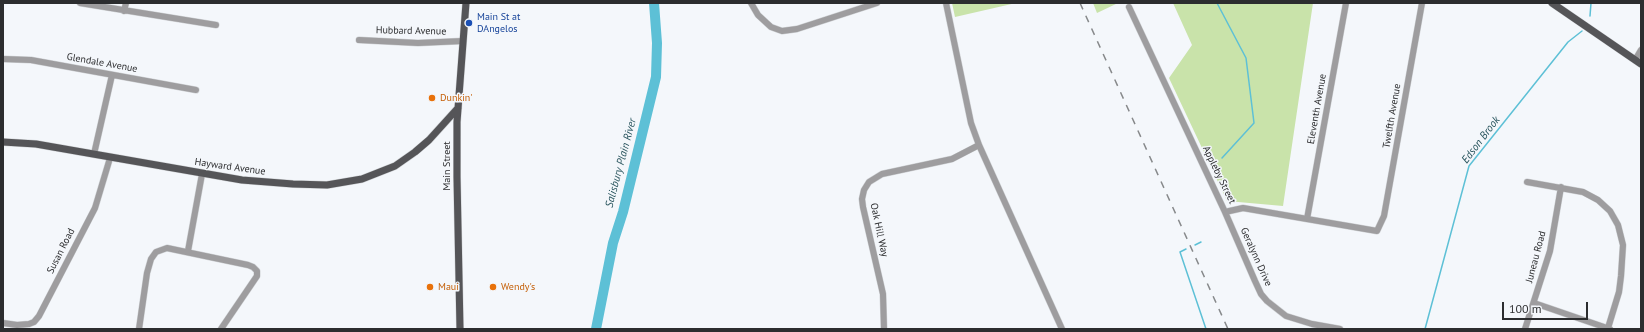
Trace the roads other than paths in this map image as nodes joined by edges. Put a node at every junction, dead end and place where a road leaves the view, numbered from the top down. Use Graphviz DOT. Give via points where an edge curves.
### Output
graph roads {
  1 [pos="80,3"];
  2 [pos="126,3"];
  3 [pos="466,3"];
  4 [pos="751,3"];
  5 [pos="877,3"];
  6 [pos="946,3"];
  7 [pos="1346,3"];
  8 [pos="1422,3"];
  9 [pos="1552,3"];
  10 [pos="1129,7"];
  11 [pos="124,11"];
  12 [pos="216,24"];
  13 [pos="359,40"];
  14 [pos="463,41"];
  15 [pos="1641,50"];
  16 [pos="3,59"];
  17 [pos="1635,60"];
  18 [pos="1641,64"];
  19 [pos="112,75"];
  20 [pos="196,90"];
  21 [pos="458,108"];
  22 [pos="458,125"];
  23 [pos="440,128"];
  24 [pos="3,142"];
  25 [pos="979,145"];
  26 [pos="94,154"];
  27 [pos="110,158"];
  28 [pos="202,174"];
  29 [pos="1527,182"];
  30 [pos="1561,188"];
  31 [pos="1225,212"];
  32 [pos="1307,219"];
  33 [pos="1377,231"];
  34 [pos="188,251"];
  35 [pos="1534,304"];
  36 [pos="3,323"];
  37 [pos="138,329"];
  38 [pos="221,329"];
  39 [pos="460,329"];
  40 [pos="884,329"];
  41 [pos="1062,329"];
  42 [pos="1340,329"];
  43 [pos="1525,329"];
  44 [pos="1609,329"];
  1 -- 11 [label="street"];
  2 -- 11 [label="street"];
  3 -- 14 [label="main road, Main Street"];
  4 -- 5 [label="street" via="758,15 771,27 782,31 797,29"];
  6 -- 25 [label="street" via="971,123"];
  7 -- 32 [label="street, Eleventh Avenue"];
  8 -- 33 [label="street, Twelfth Avenue" via="1384,216"];
  9 -- 17 [label="main road"];
  10 -- 31 [label="street, Appleby Street"];
  11 -- 12 [label="street"];
  13 -- 14 [label="street, Hubbard Avenue" via="418,43"];
  14 -- 21 [label="main road, Main Street"];
  15 -- 17 [label="street"];
  16 -- 19 [label="street, Glendale Avenue" via="31,60"];
  17 -- 18 [label="main road"];
  19 -- 20 [label="street, Glendale Avenue"];
  19 -- 26 [label="street"];
  21 -- 22 [label="main road, Main Street"];
  21 -- 23 [label="main road, Hayward Avenue"];
  22 -- 23 [label="main road" via="447,124"];
  22 -- 39 [label="main road, Main Street"];
  23 -- 28 [label="main road, Hayward Avenue" via="415,152 395,166 373,176 344,183 285,184"];
  24 -- 26 [label="main road, Hayward Avenue" via="36,144"];
  25 -- 40 [label="street, Oak Hill Way" via="952,159 882,174 869,182 864,190 863,207 883,294"];
  25 -- 41 [label="street"];
  26 -- 27 [label="main road, Hayward Avenue"];
  27 -- 28 [label="main road, Hayward Avenue"];
  27 -- 36 [label="street, Susan Road" via="95,208 39,316 29,324"];
  28 -- 34 [label="street"];
  29 -- 30 [label="street"];
  30 -- 35 [label="street, Juneau Road" via="1550,251"];
  30 -- 44 [label="street" via="1583,192 1598,200 1610,211 1618,224 1622,262 1619,292"];
  31 -- 32 [label="street, Appleby Street" via="1243,208"];
  31 -- 42 [label="street, Geralynn Drive" via="1261,294 1267,301 1286,316"];
  32 -- 33 [label="street, Appleby Street"];
  34 -- 37 [label="street" via="161,248 153,255 147,273"];
  34 -- 38 [label="street" via="248,265 257,271 257,276"];
  35 -- 43 [label="street, Juneau Road"];
  35 -- 44 [label="street"];
}
